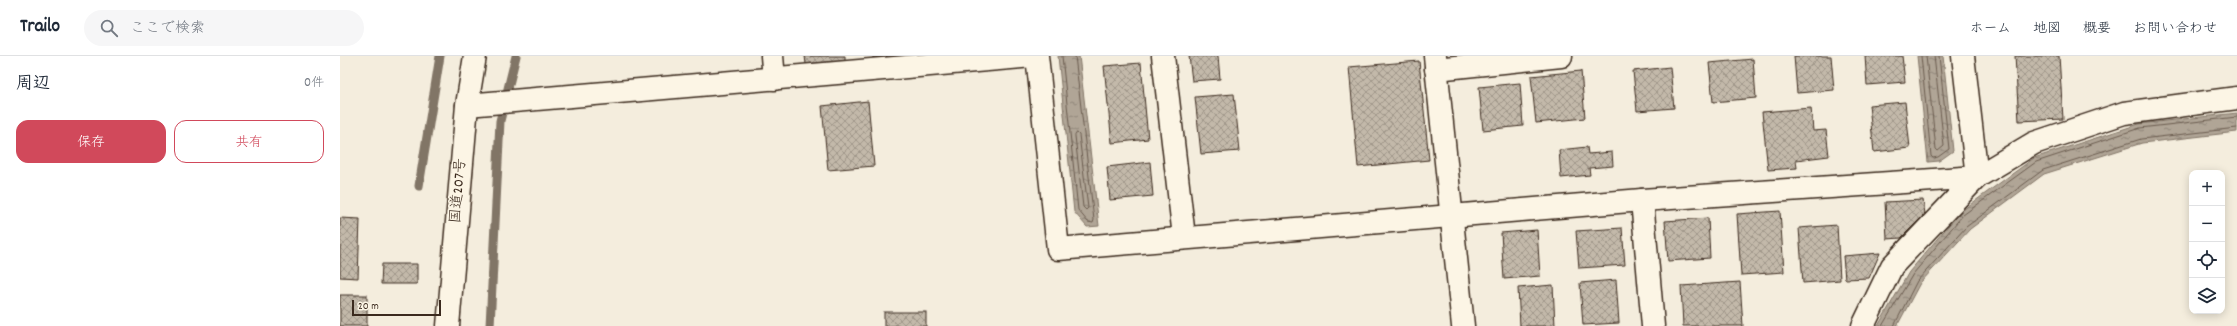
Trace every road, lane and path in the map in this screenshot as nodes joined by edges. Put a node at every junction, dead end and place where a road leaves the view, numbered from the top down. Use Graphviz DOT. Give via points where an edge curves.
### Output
graph roads {
  1 [pos="475,56"];
  2 [pos="772,56"];
  3 [pos="1033,56"];
  4 [pos="1037,56"];
  5 [pos="1163,56"];
  6 [pos="1561,56"];
  7 [pos="1963,56"];
  8 [pos="926,60"];
  9 [pos="1435,62"];
  10 [pos="774,79"];
  11 [pos="2237,98"];
  12 [pos="467,105"];
  13 [pos="1977,177"];
  14 [pos="1642,200"];
  15 [pos="1452,217"];
  16 [pos="1184,237"];
  17 [pos="448,326"];
  18 [pos="1463,326"];
  19 [pos="1653,326"];
  20 [pos="1863,326"];
  1 -- 12 [label="main road, 国道207号"];
  2 -- 10 [label="main road"];
  3 -- 8 [label="main road"];
  4 -- 16 [label="main road" via="1058,249"];
  5 -- 16 [label="main road"];
  6 -- 9 [label="main road"];
  7 -- 13 [label="main road"];
  8 -- 10 [label="main road"];
  9 -- 15 [label="main road"];
  10 -- 12 [label="main road"];
  11 -- 13 [label="main road" via="2124,114 2034,142"];
  12 -- 17 [label="main road, 国道207号"];
  13 -- 14 [label="main road"];
  13 -- 20 [label="main road" via="1892,266"];
  14 -- 15 [label="main road"];
  14 -- 19 [label="main road"];
  15 -- 16 [label="main road"];
  15 -- 18 [label="main road"];
}
